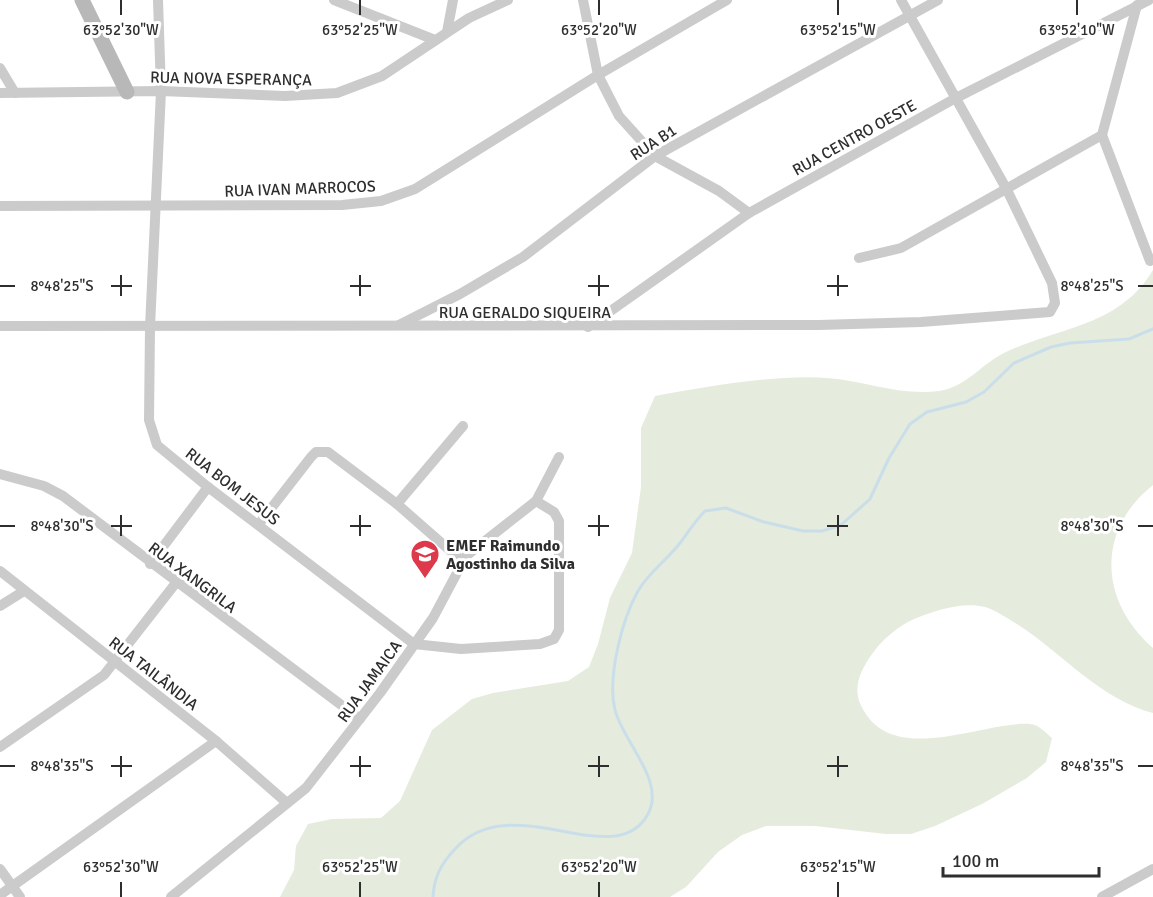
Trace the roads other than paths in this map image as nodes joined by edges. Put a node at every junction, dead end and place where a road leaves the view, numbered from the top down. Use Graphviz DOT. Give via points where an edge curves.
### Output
graph roads {
  1 [pos="82,0"];
  2 [pos="158,0"];
  3 [pos="334,0"];
  4 [pos="453,0"];
  5 [pos="508,0"];
  6 [pos="583,0"];
  7 [pos="727,0"];
  8 [pos="902,0"];
  9 [pos="938,0"];
  10 [pos="1149,0"];
  11 [pos="347,2"];
  12 [pos="1137,4"];
  13 [pos="910,15"];
  14 [pos="447,32"];
  15 [pos="435,40"];
  16 [pos="0,68"];
  17 [pos="598,75"];
  18 [pos="160,91"];
  19 [pos="127,92"];
  20 [pos="0,93"];
  21 [pos="15,93"];
  22 [pos="954,99"];
  23 [pos="1102,135"];
  24 [pos="655,156"];
  25 [pos="1006,190"];
  26 [pos="0,206"];
  27 [pos="157,206"];
  28 [pos="748,213"];
  29 [pos="859,258"];
  30 [pos="1150,261"];
  31 [pos="0,326"];
  32 [pos="150,327"];
  33 [pos="397,327"];
  34 [pos="588,327"];
  35 [pos="463,426"];
  36 [pos="560,457"];
  37 [pos="0,474"];
  38 [pos="208,487"];
  39 [pos="536,501"];
  40 [pos="397,504"];
  41 [pos="259,524"];
  42 [pos="462,561"];
  43 [pos="150,564"];
  44 [pos="0,571"];
  45 [pos="176,584"];
  46 [pos="24,591"];
  47 [pos="0,606"];
  48 [pos="414,644"];
  49 [pos="116,661"];
  50 [pos="360,720"];
  51 [pos="216,741"];
  52 [pos="0,747"];
  53 [pos="287,803"];
  54 [pos="0,869"];
  55 [pos="1153,869"];
  56 [pos="13,886"];
  57 [pos="0,895"];
  58 [pos="20,897"];
  59 [pos="171,897"];
  60 [pos="1102,897"];
  1 -- 19 [label="street"];
  2 -- 18 [label="street, RUA BOM JESUS"];
  3 -- 11 [label="street"];
  4 -- 14 [label="street"];
  5 -- 14 [label="street, RUA NOVA ESPERANÇA"];
  6 -- 17 [label="street"];
  7 -- 17 [label="street, RUA IVAN MARROCOS"];
  8 -- 13 [label="street"];
  9 -- 13 [label="street, RUA B1"];
  10 -- 12 [label="street, RUA CENTRO OESTE"];
  11 -- 15 [label="street"];
  12 -- 22 [label="street, RUA CENTRO OESTE"];
  12 -- 23 [label="street"];
  13 -- 22 [label="street"];
  13 -- 24 [label="street, RUA B1"];
  14 -- 15 [label="street, RUA NOVA ESPERANÇA"];
  15 -- 18 [label="street, RUA NOVA ESPERANÇA" via="382,76 337,93 285,96"];
  16 -- 21 [label="street"];
  17 -- 24 [label="street" via="619,116"];
  17 -- 27 [label="street, RUA IVAN MARROCOS" via="396,198 360,204"];
  18 -- 19 [label="street, RUA NOVA ESPERANÇA"];
  18 -- 27 [label="street, RUA BOM JESUS"];
  19 -- 21 [label="street, RUA NOVA ESPERANÇA"];
  20 -- 21 [label="street, RUA NOVA ESPERANÇA"];
  22 -- 25 [label="street"];
  22 -- 28 [label="street, RUA CENTRO OESTE"];
  23 -- 25 [label="street"];
  23 -- 30 [label="street"];
  24 -- 28 [label="street"];
  24 -- 33 [label="street, RUA B1" via="523,257"];
  25 -- 29 [label="street" via="901,248"];
  25 -- 34 [label="street, RUA GERALDO SIQUEIRA" via="1053,286 1050,312 898,323"];
  26 -- 27 [label="street, RUA IVAN MARROCOS"];
  27 -- 32 [label="street, RUA BOM JESUS"];
  28 -- 34 [label="street, RUA CENTRO OESTE"];
  31 -- 32 [label="street, RUA GERALDO SIQUEIRA"];
  32 -- 33 [label="street, RUA GERALDO SIQUEIRA"];
  32 -- 38 [label="street, RUA BOM JESUS" via="151,431 158,445"];
  33 -- 34 [label="street, RUA GERALDO SIQUEIRA"];
  35 -- 40 [label="street"];
  36 -- 39 [label="street, RUA JAMAICA"];
  37 -- 43 [label="street, RUA XANGRILA" via="54,491"];
  38 -- 41 [label="street, RUA BOM JESUS"];
  38 -- 43 [label="street"];
  39 -- 42 [label="street, RUA JAMAICA"];
  39 -- 48 [label="street" via="554,512 559,521 560,619 554,639 484,649"];
  40 -- 41 [label="street" via="332,453 321,451 311,457"];
  40 -- 42 [label="street"];
  41 -- 48 [label="street, RUA BOM JESUS"];
  42 -- 48 [label="street, RUA JAMAICA" via="445,599"];
  43 -- 45 [label="street, RUA XANGRILA"];
  44 -- 46 [label="street, RUA TAILÂNDIA"];
  45 -- 49 [label="street"];
  45 -- 50 [label="street, RUA XANGRILA"];
  46 -- 47 [label="street"];
  46 -- 49 [label="street, RUA TAILÂNDIA"];
  48 -- 50 [label="street, RUA JAMAICA"];
  49 -- 51 [label="street, RUA TAILÂNDIA"];
  49 -- 52 [label="street" via="96,681"];
  50 -- 53 [label="street, RUA JAMAICA" via="306,788"];
  51 -- 53 [label="street, RUA TAILÂNDIA"];
  51 -- 56 [label="street"];
  53 -- 59 [label="street, RUA JAMAICA"];
  54 -- 56 [label="street"];
  55 -- 60 [label="street"];
  56 -- 57 [label="street"];
  56 -- 58 [label="street"];
}
